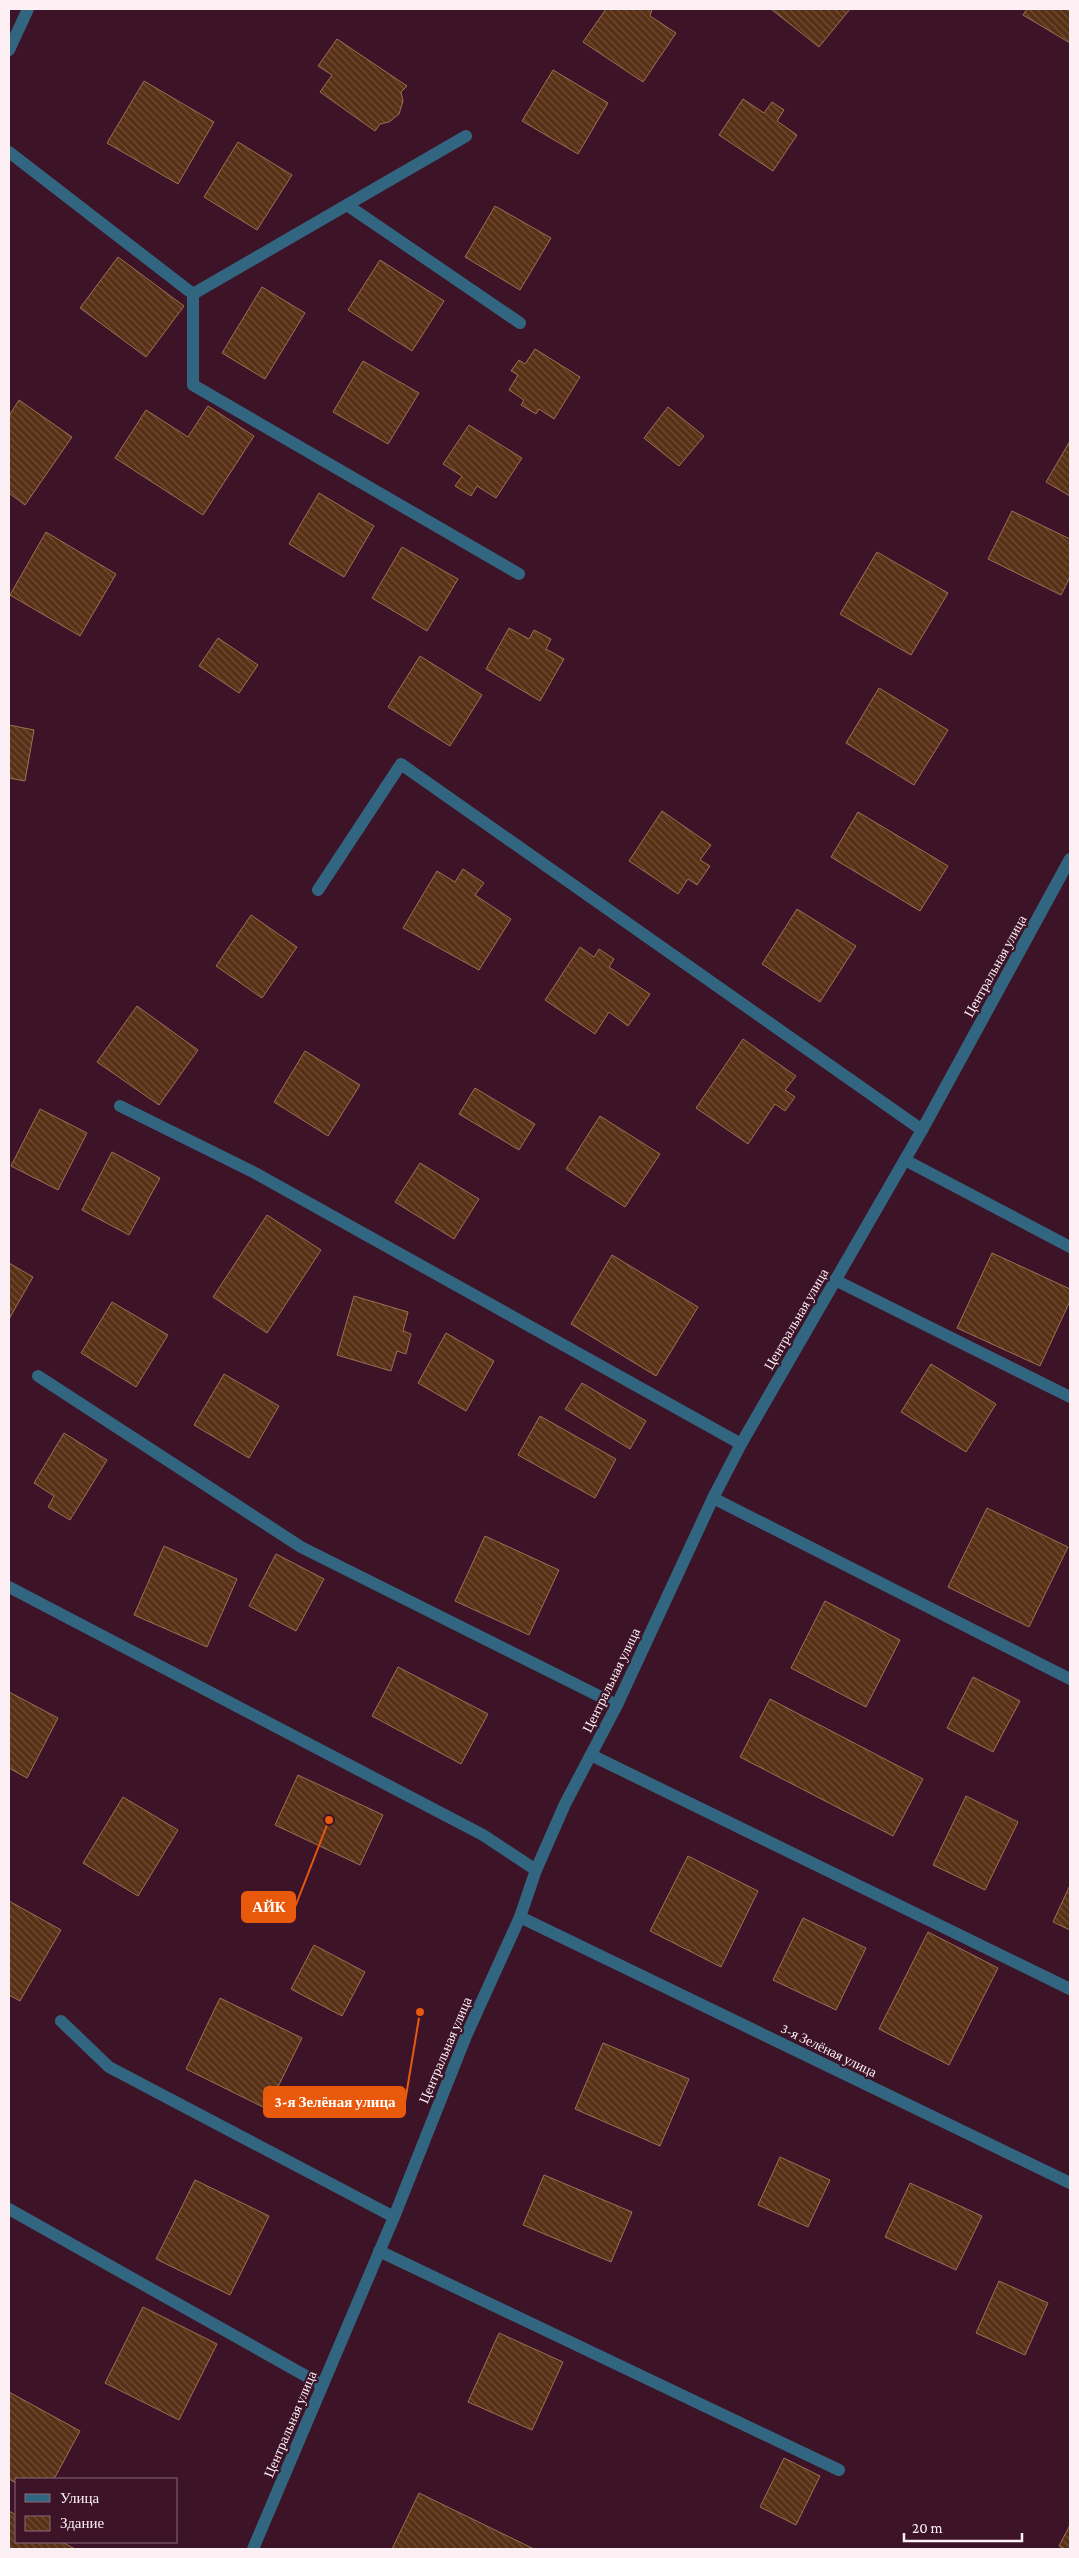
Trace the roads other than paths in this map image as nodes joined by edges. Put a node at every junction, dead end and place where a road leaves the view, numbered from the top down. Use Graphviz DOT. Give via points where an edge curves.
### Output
graph roads {
  1 [pos="28,9"];
  2 [pos="9,50"];
  3 [pos="466,136"];
  4 [pos="9,152"];
  5 [pos="347,205"];
  6 [pos="193,294"];
  7 [pos="520,323"];
  8 [pos="519,574"];
  9 [pos="1070,859"];
  10 [pos="318,890"];
  11 [pos="120,1106"];
  12 [pos="922,1130"];
  13 [pos="905,1160"];
  14 [pos="1070,1247"];
  15 [pos="835,1280"];
  16 [pos="38,1376"];
  17 [pos="1070,1397"];
  18 [pos="741,1444"];
  19 [pos="713,1498"];
  20 [pos="9,1587"];
  21 [pos="1070,1679"];
  22 [pos="617,1705"];
  23 [pos="591,1755"];
  24 [pos="536,1870"];
  25 [pos="520,1917"];
  26 [pos="1070,1989"];
  27 [pos="60,2021"];
  28 [pos="1070,2183"];
  29 [pos="9,2210"];
  30 [pos="394,2217"];
  31 [pos="379,2251"];
  32 [pos="322,2385"];
  33 [pos="839,2470"];
  34 [pos="253,2549"];
  1 -- 2 [label="street"];
  3 -- 5 [label="street"];
  4 -- 6 [label="street"];
  5 -- 6 [label="street"];
  5 -- 7 [label="street"];
  6 -- 8 [label="street" via="193,385"];
  9 -- 12 [label="street, Центральная улица"];
  10 -- 12 [label="street" via="402,764"];
  11 -- 18 [label="street" via="255,1173"];
  12 -- 13 [label="street, Центральная улица"];
  13 -- 14 [label="street"];
  13 -- 15 [label="street, Центральная улица"];
  15 -- 17 [label="street"];
  15 -- 18 [label="street, Центральная улица"];
  16 -- 22 [label="street" via="301,1547"];
  18 -- 19 [label="street, Центральная улица"];
  19 -- 21 [label="street"];
  19 -- 22 [label="street, Центральная улица"];
  20 -- 24 [label="street" via="483,1835"];
  22 -- 23 [label="street, Центральная улица"];
  23 -- 24 [label="street, Центральная улица"];
  23 -- 26 [label="street"];
  24 -- 25 [label="street, Центральная улица"];
  25 -- 28 [label="street, 3-я Зелёная улица"];
  25 -- 30 [label="street, Центральная улица" via="466,2036"];
  27 -- 30 [label="street" via="109,2067"];
  29 -- 32 [label="street"];
  30 -- 31 [label="street, Центральная улица"];
  31 -- 32 [label="street, Центральная улица"];
  31 -- 33 [label="street"];
  32 -- 34 [label="street, Центральная улица"];
}
